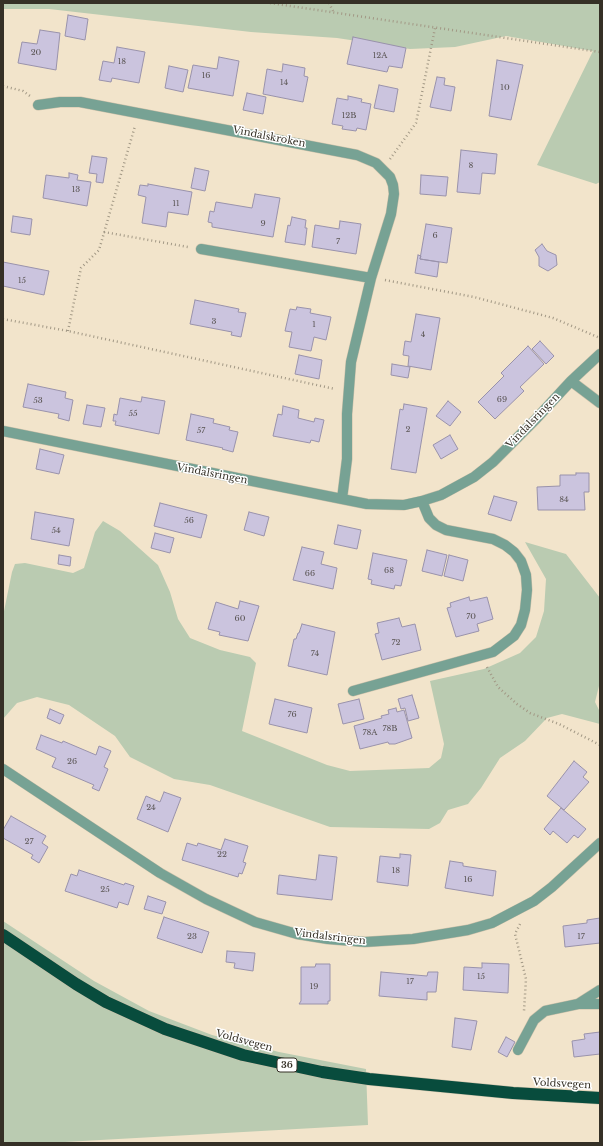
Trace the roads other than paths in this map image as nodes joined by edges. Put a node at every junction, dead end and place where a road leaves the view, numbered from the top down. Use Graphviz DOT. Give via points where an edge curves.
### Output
graph roads {
  1 [pos="38,105"];
  2 [pos="201,249"];
  3 [pos="371,278"];
  4 [pos="600,354"];
  5 [pos="571,381"];
  6 [pos="600,403"];
  7 [pos="3,432"];
  8 [pos="342,499"];
  9 [pos="422,501"];
  10 [pos="353,691"];
  11 [pos="3,769"];
  12 [pos="600,843"];
  13 [pos="3,935"];
  14 [pos="600,990"];
  15 [pos="578,1004"];
  16 [pos="600,1004"];
  17 [pos="518,1050"];
  18 [pos="600,1098"];
  1 -- 3 [label="street, Vindalskroken" via="80,102 368,158 383,169 393,185 393,203 387,230"];
  2 -- 3 [label="street"];
  3 -- 8 [label="street, Vindalskroken" via="351,362 347,459"];
  4 -- 5 [label="street, Vindalsringen"];
  5 -- 6 [label="street"];
  5 -- 9 [label="street, Vindalsringen" via="493,462 457,487"];
  7 -- 8 [label="street, Vindalsringen"];
  8 -- 9 [label="street, Vindalsringen" via="386,505"];
  9 -- 10 [label="street" via="429,518 436,525 446,530 493,539 505,544 514,552 521,561 526,575 527,590 521,625 506,644 493,652"];
  11 -- 12 [label="street, Vindalsringen" via="178,883 240,917 276,928 334,939 388,942 468,930 492,923 552,887"];
  13 -- 18 [label="highway, Voldsvegen / 36" via="106,1002 165,1029 243,1054 322,1072 369,1079 513,1093"];
  14 -- 15 [label="street"];
  15 -- 16 [label="street"];
  15 -- 17 [label="street" via="545,1010 534,1020"];
}
